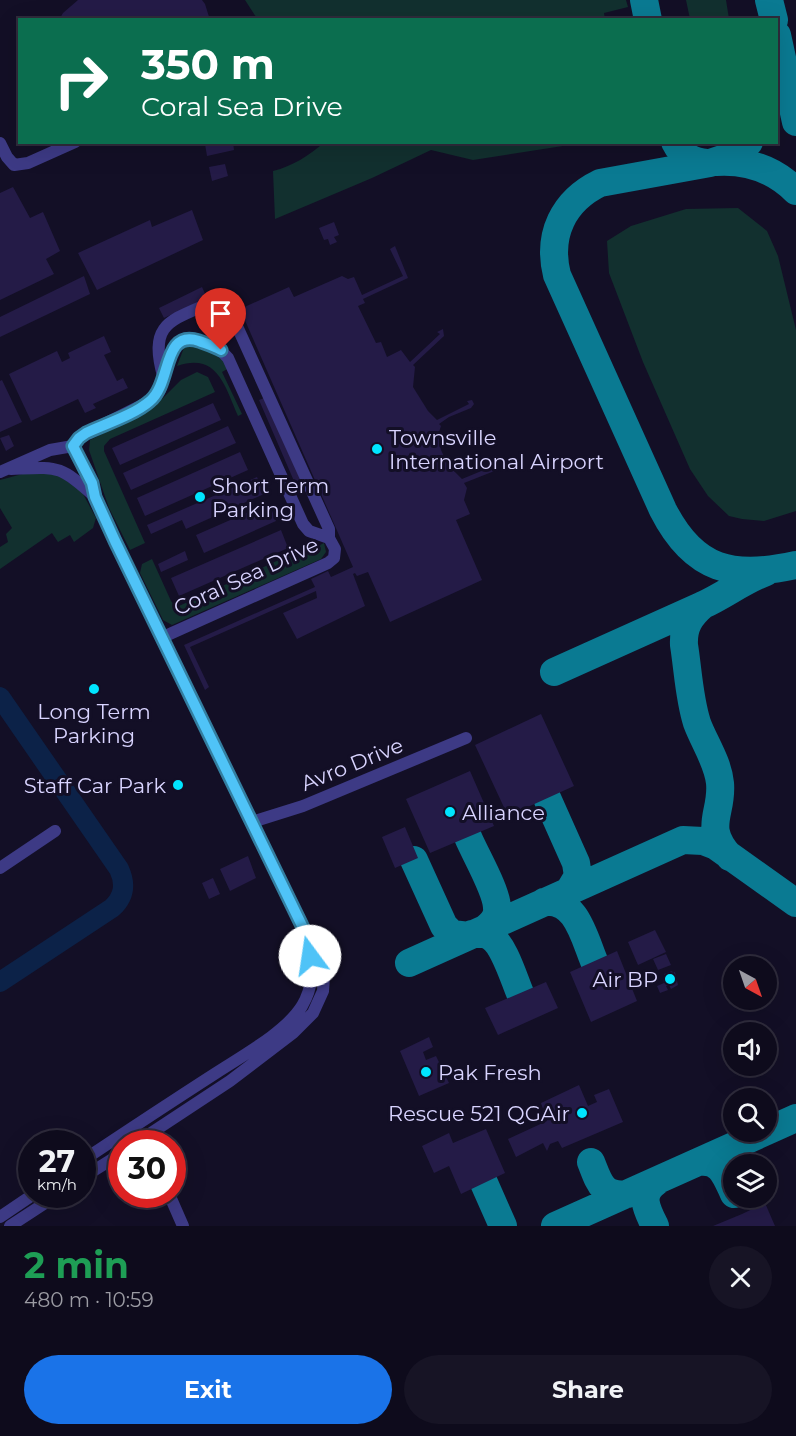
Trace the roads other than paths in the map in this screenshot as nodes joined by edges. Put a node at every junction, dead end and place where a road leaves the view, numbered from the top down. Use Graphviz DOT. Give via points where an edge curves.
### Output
graph roads {
  1 [pos="0,142"];
  2 [pos="70,144"];
  3 [pos="163,377"];
  4 [pos="73,446"];
  5 [pos="5,471"];
  6 [pos="95,497"];
  7 [pos="329,538"];
  8 [pos="163,637"];
  9 [pos="466,738"];
  10 [pos="252,822"];
  11 [pos="55,831"];
  12 [pos="0,867"];
  13 [pos="307,936"];
  14 [pos="136,1125"];
  15 [pos="138,1130"];
  16 [pos="158,1130"];
  17 [pos="96,1152"];
  18 [pos="18,1205"];
  19 [pos="38,1208"];
  20 [pos="175,1208"];
  21 [pos="0,1217"];
  22 [pos="10,1226"];
  23 [pos="183,1226"];
  1 -- 2 [label="street" via="14,165"];
  3 -- 4 [label="street, Coral Sea Drive" via="160,390 150,401 86,433"];
  3 -- 7 [label="street, Coral Sea Drive" via="173,348 183,339 216,347 225,354 303,524 309,531"];
  3 -- 7 [label="street" via="158,342 164,328 172,320 210,303 226,309 256,365 329,529"];
  4 -- 5 [label="street" via="51,450"];
  4 -- 6 [label="street"];
  5 -- 6 [label="street" via="51,467 68,474"];
  6 -- 8 [label="street"];
  7 -- 8 [label="street, Coral Sea Drive" via="335,554 328,563"];
  8 -- 10 [label="street"];
  9 -- 10 [label="street, Avro Drive" via="303,806"];
  10 -- 13 [label="street"];
  11 -- 12 [label="street"];
  13 -- 14 [label="street" via="312,983 301,1008 235,1060"];
  13 -- 16 [label="street" via="319,954 324,977 323,991 313,1013 230,1081"];
  14 -- 15 [label="street"];
  14 -- 17 [label="street"];
  18 -- 21 [label="street"];
  19 -- 22 [label="street"];
  20 -- 23 [label="street"];
}
